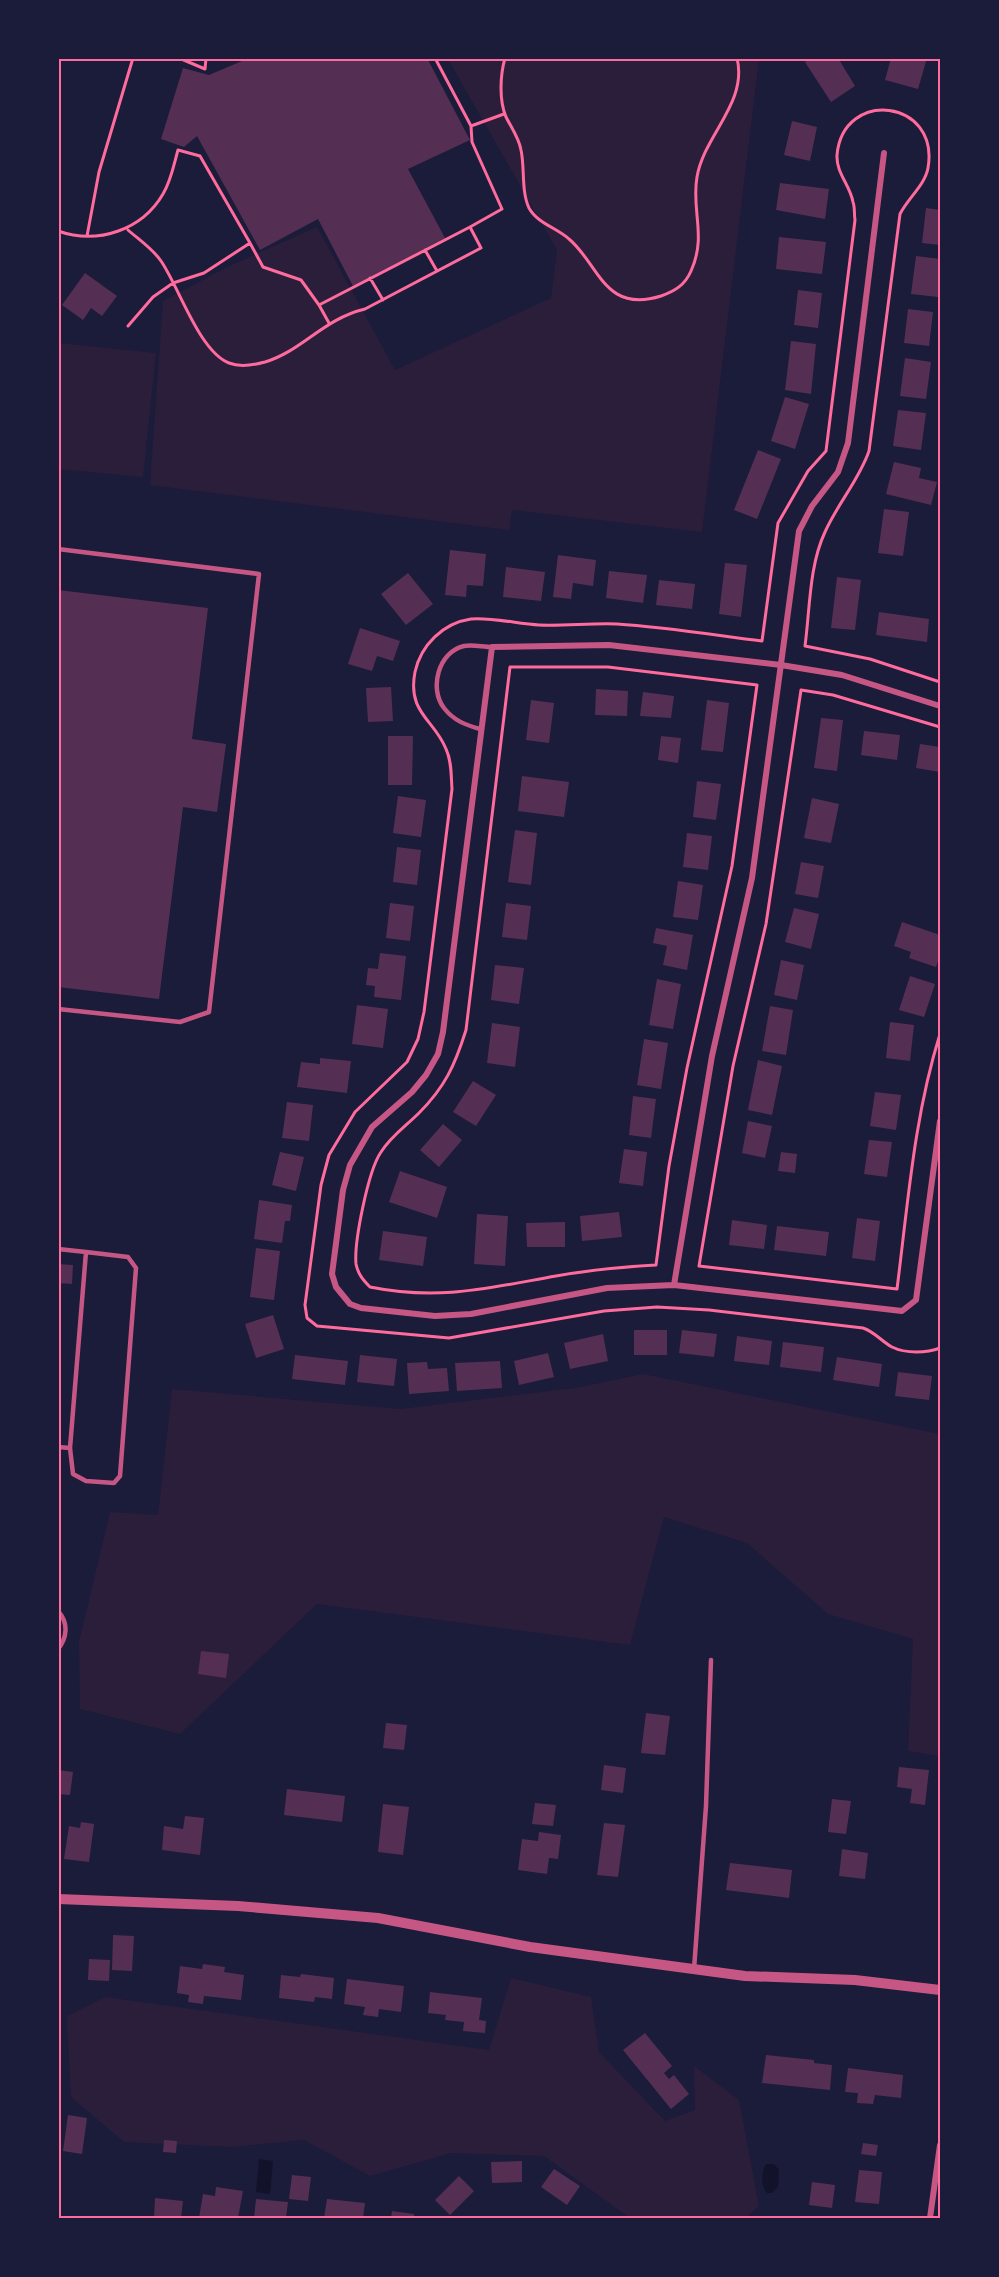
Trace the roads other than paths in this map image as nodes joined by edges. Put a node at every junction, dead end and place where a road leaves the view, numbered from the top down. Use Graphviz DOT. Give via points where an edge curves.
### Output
graph roads {
  1 [pos="884,153"];
  2 [pos="58,549"];
  3 [pos="492,647"];
  4 [pos="781,665"];
  5 [pos="940,706"];
  6 [pos="480,729"];
  7 [pos="58,1009"];
  8 [pos="940,1121"];
  9 [pos="58,1249"];
  10 [pos="86,1252"];
  11 [pos="674,1285"];
  12 [pos="58,1447"];
  13 [pos="70,1448"];
  14 [pos="58,1611"];
  15 [pos="58,1649"];
  16 [pos="711,1660"];
  17 [pos="58,1899"];
  18 [pos="694,1969"];
  19 [pos="940,1990"];
  20 [pos="940,2145"];
  21 [pos="930,2218"];
  1 -- 4 [label="street" via="848,443 838,472 799,531"];
  2 -- 7 [label="lane" via="259,573 208,1012 180,1022"];
  3 -- 4 [label="street" via="609,645"];
  3 -- 6 [label="street"];
  3 -- 6 [label="lane" via="462,646 443,660 436,681 442,707 461,723"];
  4 -- 5 [label="street" via="842,675"];
  4 -- 11 [label="street" via="752,878 708,1078"];
  6 -- 11 [label="street" via="438,1054 412,1092 372,1127 350,1165 332,1274 341,1297 361,1308 435,1316 471,1314 607,1288"];
  8 -- 11 [label="street" via="916,1300 902,1311"];
  9 -- 10 [label="lane"];
  10 -- 13 [label="lane"];
  10 -- 13 [label="lane" via="128,1257 136,1268 120,1476 114,1483 86,1481 73,1474"];
  12 -- 13 [label="lane"];
  14 -- 15 [label="lane" via="66,1628 64,1642"];
  16 -- 18 [label="lane" via="706,1806"];
  17 -- 18 [label="street" via="238,1906 378,1918 530,1947"];
  18 -- 19 [label="street"];
  20 -- 21 [label="street"];
}
